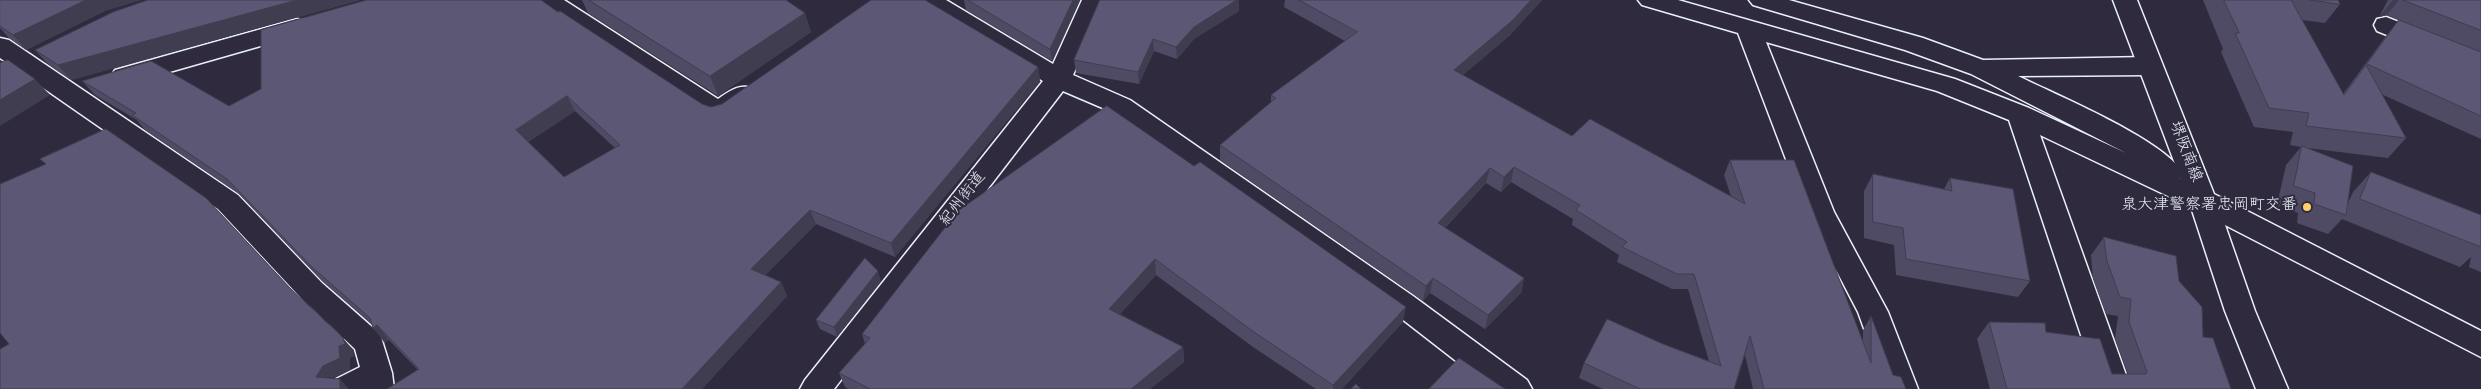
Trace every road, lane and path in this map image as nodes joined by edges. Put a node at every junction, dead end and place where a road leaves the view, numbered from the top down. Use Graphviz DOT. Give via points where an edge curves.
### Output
graph roads {
  1 [pos="547,0"];
  2 [pos="928,0"];
  3 [pos="1094,0"];
  4 [pos="1650,0"];
  5 [pos="1762,0"];
  6 [pos="2125,0"];
  7 [pos="320,21"];
  8 [pos="2386,26"];
  9 [pos="1749,30"];
  10 [pos="0,46"];
  11 [pos="48,52"];
  12 [pos="2481,64"];
  13 [pos="2149,66"];
  14 [pos="1980,68"];
  15 [pos="12,70"];
  16 [pos="1059,79"];
  17 [pos="758,83"];
  18 [pos="65,93"];
  19 [pos="2020,114"];
  20 [pos="2203,201"];
  21 [pos="2481,345"];
  22 [pos="378,381"];
  23 [pos="345,389"];
  24 [pos="816,389"];
  25 [pos="1516,389"];
  26 [pos="1902,389"];
  27 [pos="2115,389"];
  28 [pos="2272,389"];
  1 -- 17 [label="street" via="718,111"];
  2 -- 16 [label="street"];
  3 -- 16 [label="street, 紀州街道"];
  4 -- 9 [label="street"];
  5 -- 14 [label="street" via="1914,44"];
  6 -- 13 [label="street, 堺阪南線"];
  7 -- 18 [label="street"];
  8 -- 12 [label="street"];
  9 -- 19 [label="street" via="1946,85"];
  9 -- 26 [label="street" via="1820,212 1873,312"];
  10 -- 15 [label="street"];
  11 -- 15 [label="street"];
  13 -- 14 [label="street"];
  13 -- 20 [label="street, 堺阪南線"];
  14 -- 20 [label="street" via="2134,145"];
  15 -- 18 [label="street"];
  16 -- 24 [label="street, 紀州街道"];
  16 -- 25 [label="street" via="1121,106 1403,304"];
  18 -- 22 [label="street" via="228,202 312,291 368,343"];
  19 -- 20 [label="street"];
  19 -- 27 [label="street"];
  20 -- 21 [label="street"];
  20 -- 28 [label="street, 堺阪南線" via="2240,311"];
  22 -- 23 [label="street"];
}
